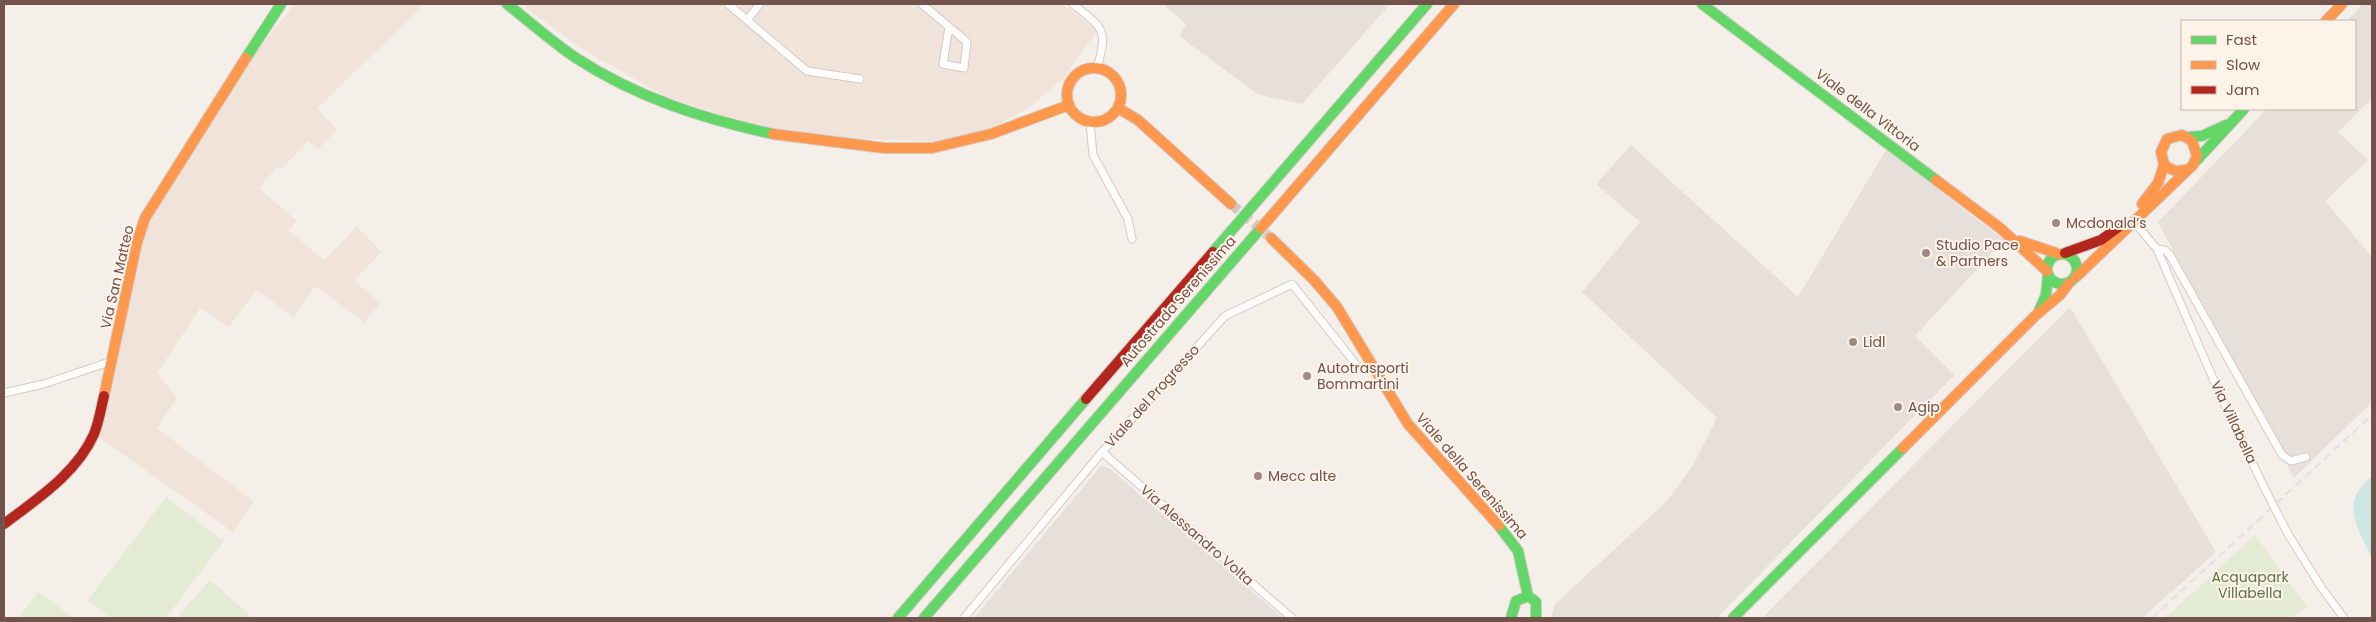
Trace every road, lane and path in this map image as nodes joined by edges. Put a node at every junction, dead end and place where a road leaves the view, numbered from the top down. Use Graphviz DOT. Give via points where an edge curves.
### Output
graph roads {
  1 [pos="281,4"];
  2 [pos="506,4"];
  3 [pos="728,4"];
  4 [pos="760,4"];
  5 [pos="922,4"];
  6 [pos="1073,4"];
  7 [pos="1427,4"];
  8 [pos="1454,4"];
  9 [pos="1702,4"];
  10 [pos="2342,4"];
  11 [pos="748,19"];
  12 [pos="2327,20"];
  13 [pos="949,27"];
  14 [pos="1097,68"];
  15 [pos="860,80"];
  16 [pos="1069,105"];
  17 [pos="1118,108"];
  18 [pos="2243,110"];
  19 [pos="1090,122"];
  20 [pos="2230,123"];
  21 [pos="2188,137"];
  22 [pos="2164,165"];
  23 [pos="2192,165"];
  24 [pos="1231,204"];
  25 [pos="2134,222"];
  26 [pos="1271,238"];
  27 [pos="1132,239"];
  28 [pos="2016,240"];
  29 [pos="2157,249"];
  30 [pos="2062,254"];
  31 [pos="2048,273"];
  32 [pos="2072,280"];
  33 [pos="2035,316"];
  34 [pos="112,360"];
  35 [pos="1359,368"];
  36 [pos="4,393"];
  37 [pos="1102,452"];
  38 [pos="2306,457"];
  39 [pos="4,524"];
  40 [pos="1528,596"];
  41 [pos="898,618"];
  42 [pos="924,618"];
  43 [pos="964,618"];
  44 [pos="1292,618"];
  45 [pos="1511,618"];
  46 [pos="1536,618"];
  47 [pos="1733,618"];
  48 [pos="2344,618"];
  1 -- 34 [label="main road, Via San Matteo" via="146,218 137,242"];
  2 -- 16 [label="main road" via="576,57 659,102 728,124 819,142 876,147 941,147 989,135"];
  3 -- 11 [label="street"];
  4 -- 11 [label="street"];
  5 -- 13 [label="street"];
  6 -- 14 [label="street" via="1098,26 1104,39"];
  7 -- 41 [label="main road, Autostrada Serenissima"];
  8 -- 42 [label="main road, Autostrada Serenissima"];
  9 -- 28 [label="main road, Viale della Vittoria"];
  10 -- 12 [label="main road"];
  11 -- 15 [label="street" via="807,71"];
  13 -- 13 [label="street" via="943,64 964,68 967,42"];
  14 -- 16 [label="main road" via="1088,69 1072,79 1068,87"];
  14 -- 17 [label="main road" via="1113,76 1118,83 1121,91"];
  16 -- 19 [label="main road" via="1074,114"];
  17 -- 19 [label="main road" via="1106,120"];
  17 -- 24 [label="main road" via="1138,120"];
  18 -- 20 [label="main road"];
  19 -- 27 [label="street" via="1093,155 1128,219"];
  20 -- 21 [label="main road" via="2202,136"];
  20 -- 23 [label="main road"];
  21 -- 22 [label="main road" via="2177,135 2163,143 2160,154"];
  21 -- 23 [label="main road" via="2195,145"];
  22 -- 23 [label="main road" via="2178,172"];
  22 -- 30 [label="main road" via="2150,196 2112,234 2090,246"];
  23 -- 25 [label="main road"];
  25 -- 29 [label="street, Via Villabella"];
  25 -- 32 [label="main road"];
  26 -- 40 [label="main road, Viale della Serenissima" via="1337,306 1408,424 1518,551"];
  28 -- 30 [label="main road, Viale della Vittoria"];
  28 -- 31 [label="main road, Viale della Vittoria"];
  29 -- 38 [label="street" via="2170,255 2282,455 2292,461"];
  29 -- 48 [label="street, Via Villabella, bridge" via="2264,487 2320,587"];
  30 -- 31 [label="main road" via="2051,258"];
  30 -- 32 [label="main road" via="2073,257 2077,264"];
  31 -- 32 [label="main road" via="2055,282"];
  31 -- 33 [label="main road" via="2043,303"];
  32 -- 33 [label="main road"];
  33 -- 47 [label="main road"];
  34 -- 36 [label="street" via="44,384"];
  34 -- 39 [label="main road, Via San Matteo" via="94,434 77,460 53,487"];
  35 -- 37 [label="street, Viale del Progresso" via="1292,284 1225,316"];
  37 -- 43 [label="street, Viale del Progresso"];
  37 -- 44 [label="street, Via Alessandro Volta"];
  40 -- 45 [label="main road" via="1516,601"];
  40 -- 46 [label="main road, Viale della Serenissima" via="1537,604"];
}
